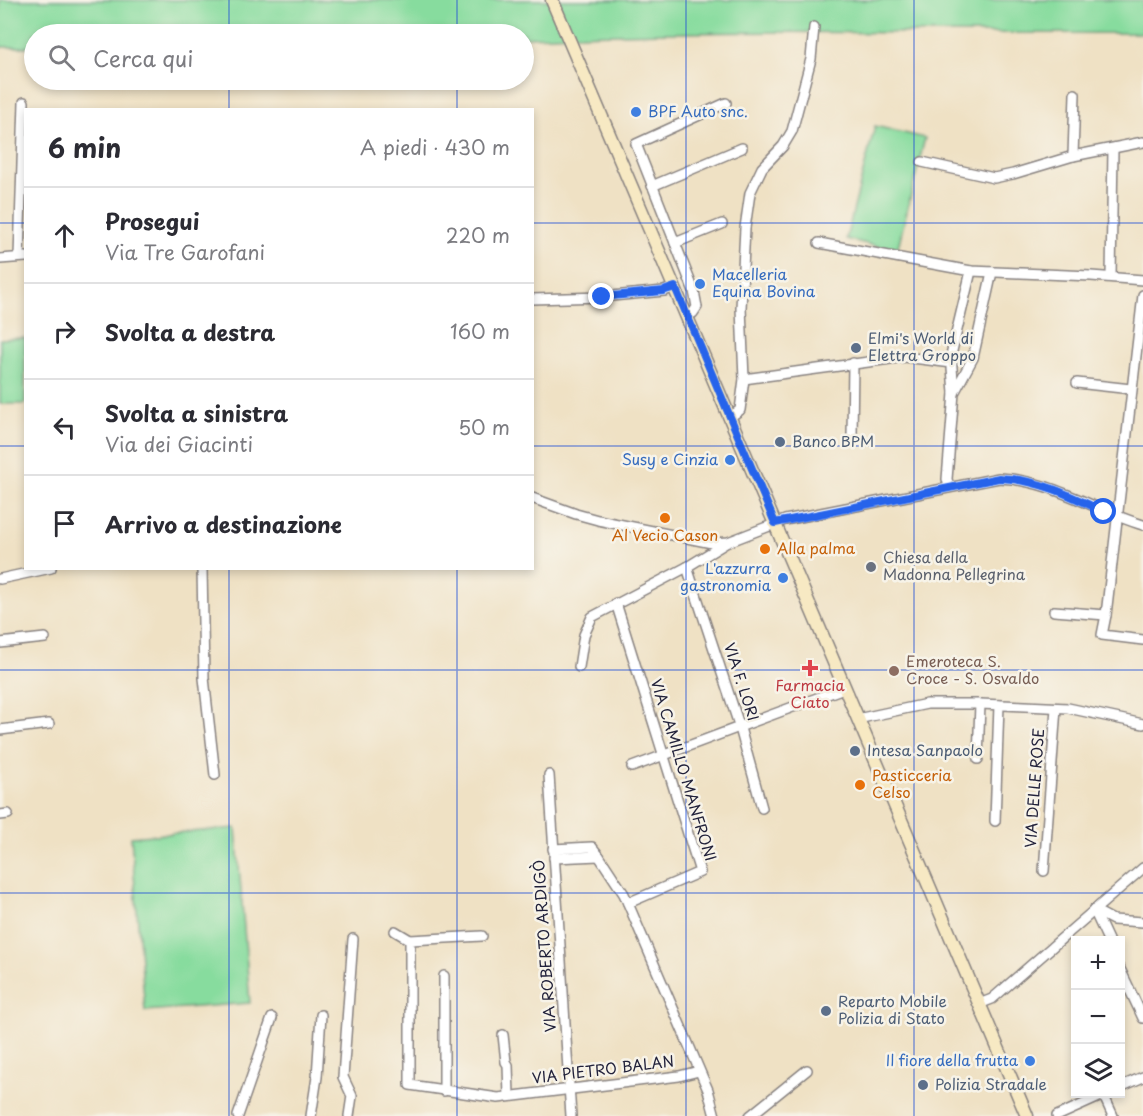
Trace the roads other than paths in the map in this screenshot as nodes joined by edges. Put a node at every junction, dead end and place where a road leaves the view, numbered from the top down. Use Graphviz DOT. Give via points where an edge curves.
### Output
graph roads {
  1 [pos="552,0"];
  2 [pos="814,27"];
  3 [pos="1075,94"];
  4 [pos="24,102"];
  5 [pos="726,103"];
  6 [pos="1143,142"];
  7 [pos="742,148"];
  8 [pos="1113,149"];
  9 [pos="1073,156"];
  10 [pos="922,162"];
  11 [pos="652,186"];
  12 [pos="722,224"];
  13 [pos="675,243"];
  14 [pos="819,243"];
  15 [pos="22,257"];
  16 [pos="0,259"];
  17 [pos="971,271"];
  18 [pos="992,272"];
  19 [pos="1111,277"];
  20 [pos="1143,280"];
  21 [pos="675,287"];
  22 [pos="1143,296"];
  23 [pos="534,299"];
  24 [pos="688,316"];
  25 [pos="853,363"];
  26 [pos="952,363"];
  27 [pos="744,379"];
  28 [pos="1077,383"];
  29 [pos="1131,389"];
  30 [pos="954,393"];
  31 [pos="730,417"];
  32 [pos="852,436"];
  33 [pos="949,487"];
  34 [pos="534,499"];
  35 [pos="1116,517"];
  36 [pos="775,523"];
  37 [pos="1143,525"];
  38 [pos="728,542"];
  39 [pos="687,567"];
  40 [pos="42,570"];
  41 [pos="201,570"];
  42 [pos="0,579"];
  43 [pos="616,603"];
  44 [pos="1054,611"];
  45 [pos="1106,615"];
  46 [pos="45,638"];
  47 [pos="1143,640"];
  48 [pos="0,643"];
  49 [pos="579,667"];
  50 [pos="844,687"];
  51 [pos="980,704"];
  52 [pos="999,705"];
  53 [pos="1056,708"];
  54 [pos="857,719"];
  55 [pos="49,724"];
  56 [pos="1143,724"];
  57 [pos="740,728"];
  58 [pos="0,730"];
  59 [pos="663,756"];
  60 [pos="978,759"];
  61 [pos="632,767"];
  62 [pos="215,775"];
  63 [pos="549,775"];
  64 [pos="762,808"];
  65 [pos="995,822"];
  66 [pos="554,854"];
  67 [pos="1143,868"];
  68 [pos="1044,871"];
  69 [pos="628,903"];
  70 [pos="1094,910"];
  71 [pos="1143,922"];
  72 [pos="395,931"];
  73 [pos="482,936"];
  74 [pos="1106,936"];
  75 [pos="353,939"];
  76 [pos="410,940"];
  77 [pos="444,976"];
  78 [pos="1125,980"];
  79 [pos="979,1004"];
  80 [pos="321,1015"];
  81 [pos="272,1018"];
  82 [pos="1143,1018"];
  83 [pos="503,1035"];
  84 [pos="807,1070"];
  85 [pos="699,1071"];
  86 [pos="1143,1077"];
  87 [pos="1125,1085"];
  88 [pos="570,1090"];
  89 [pos="444,1091"];
  90 [pos="509,1096"];
  91 [pos="1095,1098"];
  92 [pos="1106,1098"];
  93 [pos="238,1116"];
  94 [pos="311,1116"];
  95 [pos="349,1116"];
  96 [pos="571,1116"];
  97 [pos="715,1116"];
  98 [pos="750,1116"];
  99 [pos="1027,1116"];
  100 [pos="1057,1116"];
  101 [pos="1113,1116"];
  1 -- 21 [label="main road"];
  2 -- 27 [label="street" via="811,59 792,131 762,168 750,194 741,308"];
  3 -- 9 [label="street"];
  4 -- 15 [label="street"];
  5 -- 11 [label="street" via="636,144"];
  6 -- 8 [label="street"];
  7 -- 11 [label="street"];
  8 -- 9 [label="street"];
  8 -- 19 [label="street"];
  9 -- 10 [label="street" via="994,178"];
  11 -- 13 [label="street"];
  12 -- 13 [label="street"];
  13 -- 24 [label="street" via="697,307"];
  14 -- 17 [label="street"];
  15 -- 16 [label="street"];
  17 -- 18 [label="street"];
  17 -- 26 [label="street"];
  18 -- 19 [label="street"];
  18 -- 30 [label="street" via="973,357"];
  19 -- 20 [label="street"];
  21 -- 23 [label="street" via="602,297"];
  21 -- 24 [label="main road"];
  22 -- 29 [label="street"];
  24 -- 31 [label="main road"];
  25 -- 26 [label="street" via="905,357"];
  25 -- 27 [label="street"];
  25 -- 32 [label="street"];
  26 -- 30 [label="street"];
  27 -- 31 [label="street" via="740,410"];
  28 -- 29 [label="street"];
  29 -- 35 [label="street"];
  30 -- 33 [label="street"];
  31 -- 36 [label="main road"];
  33 -- 35 [label="street" via="999,478 1020,479"];
  33 -- 36 [label="street"];
  34 -- 38 [label="street" via="598,520 703,542"];
  35 -- 37 [label="street"];
  35 -- 45 [label="street"];
  36 -- 38 [label="street"];
  36 -- 50 [label="main road"];
  38 -- 39 [label="street"];
  39 -- 43 [label="street"];
  39 -- 57 [label="street, VIA F. LORI"];
  40 -- 42 [label="street"];
  41 -- 62 [label="street" via="204,678"];
  43 -- 49 [label="street" via="592,617"];
  43 -- 59 [label="street, VIA CAMILLO MANFRONI"];
  44 -- 45 [label="street"];
  45 -- 47 [label="street" via="1102,635"];
  46 -- 48 [label="street"];
  50 -- 54 [label="main road"];
  50 -- 57 [label="street"];
  51 -- 52 [label="street, VIA DELLE ROSE"];
  51 -- 54 [label="street, VIA DELLE ROSE" via="927,704"];
  51 -- 60 [label="street"];
  52 -- 53 [label="street, VIA DELLE ROSE"];
  52 -- 65 [label="street"];
  53 -- 56 [label="street, VIA DELLE ROSE"];
  53 -- 68 [label="street, VIA DELLE ROSE"];
  54 -- 79 [label="main road"];
  55 -- 58 [label="street"];
  57 -- 59 [label="street"];
  57 -- 64 [label="street, VIA F. LORI"];
  59 -- 61 [label="street"];
  59 -- 69 [label="street, VIA CAMILLO MANFRONI" via="700,872"];
  63 -- 66 [label="street, VIA ROBERTO ARDIGÒ"];
  66 -- 69 [label="street" via="599,856"];
  66 -- 88 [label="street, VIA ROBERTO ARDIGÒ"];
  67 -- 70 [label="street"];
  69 -- 85 [label="street"];
  70 -- 71 [label="street" via="1113,920"];
  70 -- 74 [label="street"];
  70 -- 79 [label="street" via="992,999"];
  72 -- 76 [label="street"];
  73 -- 76 [label="street"];
  75 -- 95 [label="street" via="343,1077 352,1096"];
  76 -- 89 [label="street, VIA PIETRO BALAN" via="410,1085"];
  77 -- 89 [label="street"];
  78 -- 82 [label="street"];
  79 -- 99 [label="main road"];
  80 -- 94 [label="street"];
  81 -- 93 [label="street"];
  83 -- 90 [label="street, VIA PIETRO BALAN"];
  84 -- 98 [label="street"];
  85 -- 88 [label="street, VIA PIETRO BALAN"];
  85 -- 97 [label="street"];
  86 -- 87 [label="street"];
  88 -- 90 [label="street, VIA PIETRO BALAN"];
  88 -- 96 [label="street, VIA ROBERTO ARDIGÒ"];
  89 -- 90 [label="street, VIA PIETRO BALAN" via="489,1098"];
  91 -- 100 [label="street"];
  92 -- 101 [label="street"];
}
